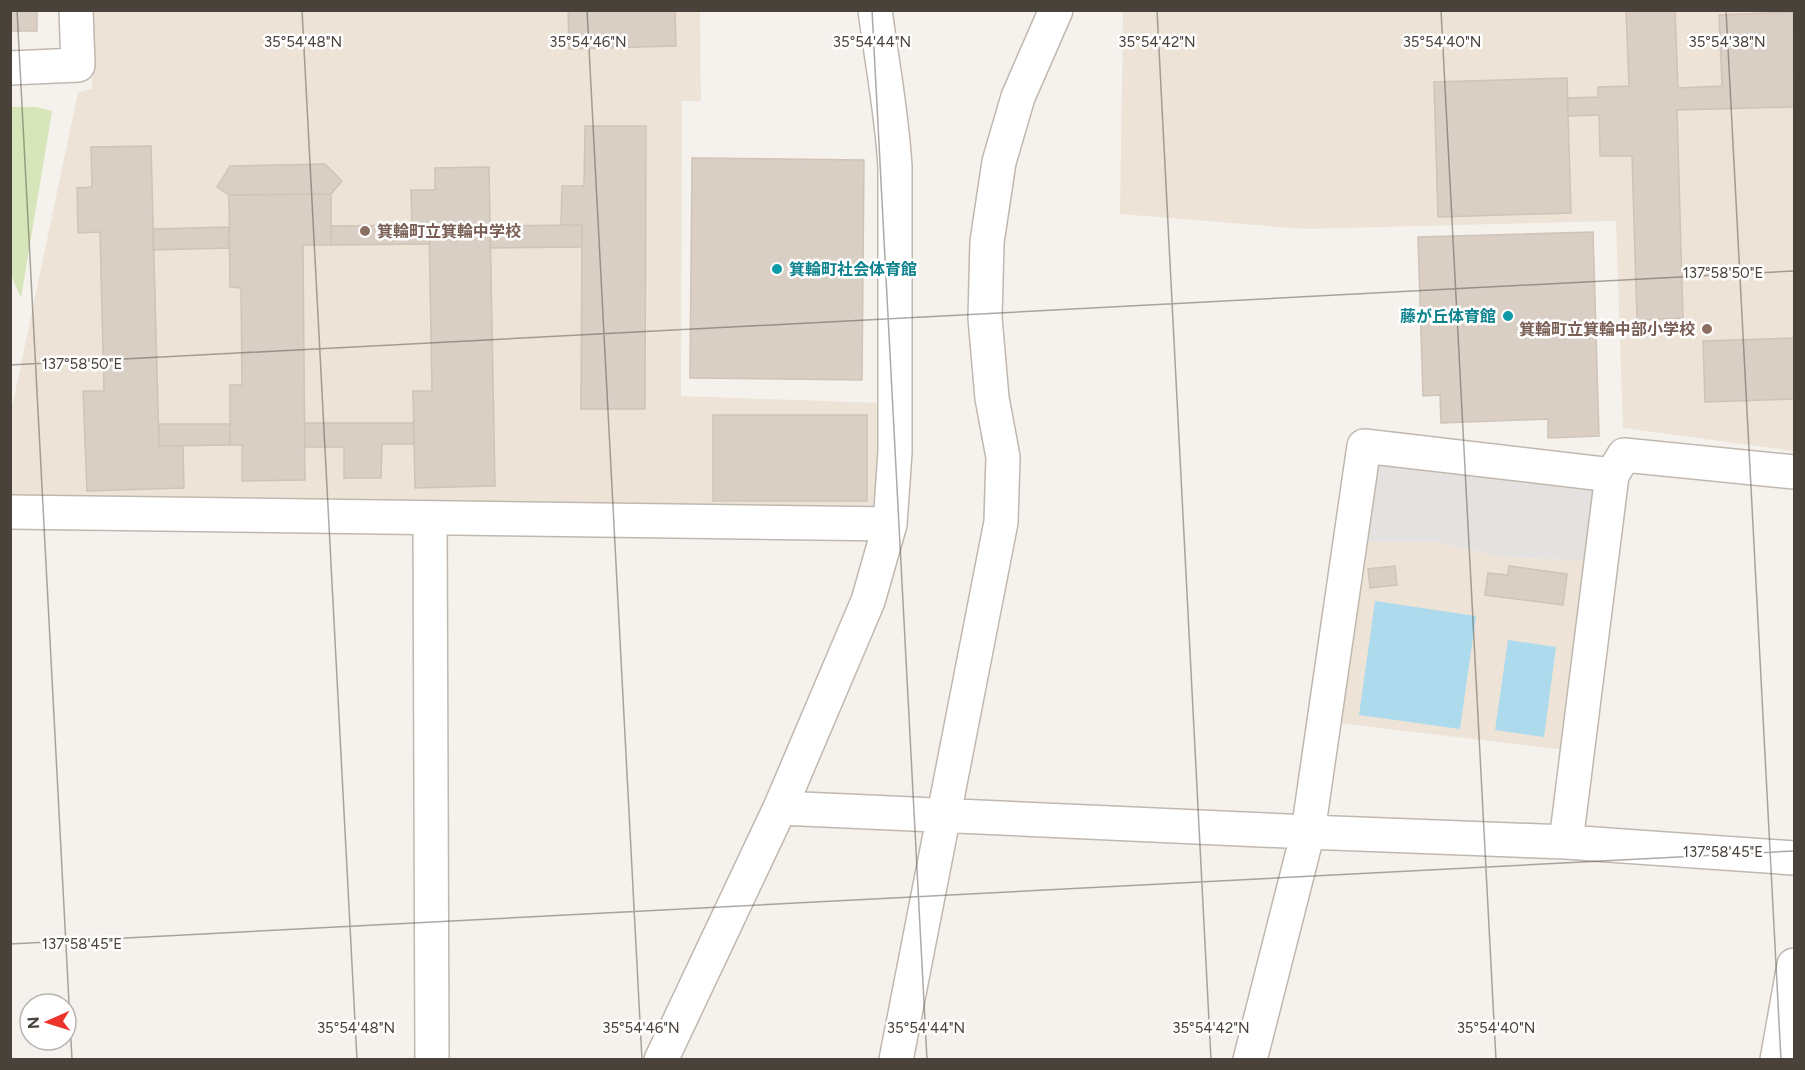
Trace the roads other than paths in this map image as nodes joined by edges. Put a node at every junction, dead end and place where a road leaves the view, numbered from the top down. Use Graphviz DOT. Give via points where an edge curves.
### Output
graph roads {
  1 [pos="76,10"];
  2 [pos="875,10"];
  3 [pos="1056,10"];
  4 [pos="10,68"];
  5 [pos="1794,472"];
  6 [pos="1612,475"];
  7 [pos="10,512"];
  8 [pos="430,518"];
  9 [pos="890,524"];
  10 [pos="780,808"];
  11 [pos="942,816"];
  12 [pos="1308,832"];
  13 [pos="1566,842"];
  14 [pos="1794,858"];
  15 [pos="1794,965"];
  16 [pos="432,1059"];
  17 [pos="661,1059"];
  18 [pos="896,1059"];
  19 [pos="1250,1059"];
  20 [pos="1777,1059"];
  1 -- 4 [label="street" via="78,66"];
  2 -- 9 [label="street" via="893,126 895,167 895,452"];
  3 -- 11 [label="street" via="1018,97 999,162 987,242 985,318 992,399 1003,457 1001,522"];
  5 -- 6 [label="street" via="1624,455"];
  6 -- 12 [label="street" via="1364,446"];
  6 -- 13 [label="street"];
  7 -- 8 [label="street"];
  8 -- 9 [label="street"];
  8 -- 16 [label="street"];
  9 -- 10 [label="street" via="868,602"];
  10 -- 11 [label="street"];
  10 -- 17 [label="street"];
  11 -- 12 [label="street"];
  11 -- 18 [label="street"];
  12 -- 13 [label="street"];
  12 -- 19 [label="street"];
  13 -- 14 [label="street"];
  15 -- 20 [label="street"];
}
